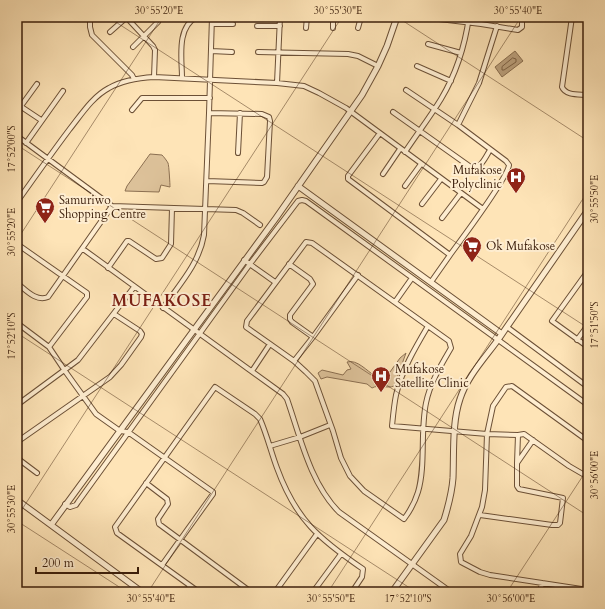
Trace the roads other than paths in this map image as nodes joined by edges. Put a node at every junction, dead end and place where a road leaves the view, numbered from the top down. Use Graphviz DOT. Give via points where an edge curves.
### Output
graph roads {
  1 [pos="90,17"];
  2 [pos="126,17"];
  3 [pos="196,17"];
  4 [pos="212,17"];
  5 [pos="280,17"];
  6 [pos="306,17"];
  7 [pos="333,17"];
  8 [pos="361,17"];
  9 [pos="396,17"];
  10 [pos="469,17"];
  11 [pos="522,17"];
  12 [pos="572,17"];
  13 [pos="431,18"];
  14 [pos="158,22"];
  15 [pos="468,23"];
  16 [pos="212,24"];
  17 [pos="233,24"];
  18 [pos="257,26"];
  19 [pos="280,26"];
  20 [pos="497,26"];
  21 [pos="306,28"];
  22 [pos="333,28"];
  23 [pos="358,28"];
  24 [pos="110,32"];
  25 [pos="144,36"];
  26 [pos="428,44"];
  27 [pos="133,47"];
  28 [pos="211,51"];
  29 [pos="279,51"];
  30 [pos="232,52"];
  31 [pos="258,52"];
  32 [pos="461,53"];
  33 [pos="378,66"];
  34 [pos="417,66"];
  35 [pos="154,77"];
  36 [pos="182,78"];
  37 [pos="134,79"];
  38 [pos="210,79"];
  39 [pos="450,81"];
  40 [pos="277,83"];
  41 [pos="37,84"];
  42 [pos="406,90"];
  43 [pos="63,91"];
  44 [pos="588,95"];
  45 [pos="210,98"];
  46 [pos="19,105"];
  47 [pos="435,108"];
  48 [pos="132,110"];
  49 [pos="351,111"];
  50 [pos="394,112"];
  51 [pos="210,113"];
  52 [pos="240,114"];
  53 [pos="41,120"];
  54 [pos="458,125"];
  55 [pos="420,130"];
  56 [pos="380,133"];
  57 [pos="17,136"];
  58 [pos="26,143"];
  59 [pos="400,149"];
  60 [pos="490,150"];
  61 [pos="405,152"];
  62 [pos="238,153"];
  63 [pos="48,158"];
  64 [pos="421,164"];
  65 [pos="383,174"];
  66 [pos="441,179"];
  67 [pos="207,181"];
  68 [pos="298,186"];
  69 [pos="404,186"];
  70 [pos="461,193"];
  71 [pos="17,202"];
  72 [pos="422,204"];
  73 [pos="112,206"];
  74 [pos="172,208"];
  75 [pos="205,209"];
  76 [pos="483,209"];
  77 [pos="588,210"];
  78 [pos="442,218"];
  79 [pos="260,225"];
  80 [pos="17,244"];
  81 [pos="83,249"];
  82 [pos="450,255"];
  83 [pos="244,260"];
  84 [pos="250,264"];
  85 [pos="289,264"];
  86 [pos="108,268"];
  87 [pos="588,271"];
  88 [pos="358,275"];
  89 [pos="63,276"];
  90 [pos="412,278"];
  91 [pos="275,282"];
  92 [pos="431,282"];
  93 [pos="17,283"];
  94 [pos="134,287"];
  95 [pos="395,302"];
  96 [pos="162,308"];
  97 [pos="114,314"];
  98 [pos="17,323"];
  99 [pos="588,325"];
  100 [pos="428,326"];
  101 [pos="506,327"];
  102 [pos="194,330"];
  103 [pos="199,334"];
  104 [pos="502,334"];
  105 [pos="313,337"];
  106 [pos="498,339"];
  107 [pos="577,340"];
  108 [pos="270,344"];
  109 [pos="49,347"];
  110 [pos="588,348"];
  111 [pos="294,361"];
  112 [pos="65,371"];
  113 [pos="252,372"];
  114 [pos="588,387"];
  115 [pos="83,395"];
  116 [pos="17,405"];
  117 [pos="588,405"];
  118 [pos="330,425"];
  119 [pos="423,429"];
  120 [pos="120,431"];
  121 [pos="455,431"];
  122 [pos="128,432"];
  123 [pos="487,434"];
  124 [pos="518,435"];
  125 [pos="300,437"];
  126 [pos="587,439"];
  127 [pos="533,440"];
  128 [pos="17,442"];
  129 [pos="270,446"];
  130 [pos="17,456"];
  131 [pos="164,457"];
  132 [pos="517,463"];
  133 [pos="37,473"];
  134 [pos="588,477"];
  135 [pos="146,483"];
  136 [pos="17,500"];
  137 [pos="65,504"];
  138 [pos="480,515"];
  139 [pos="51,525"];
  140 [pos="317,534"];
  141 [pos="180,539"];
  142 [pos="341,554"];
  143 [pos="412,564"];
  144 [pos="162,565"];
  145 [pos="542,583"];
  146 [pos="190,586"];
  147 [pos="588,590"];
  148 [pos="142,592"];
  149 [pos="186,592"];
  150 [pos="199,592"];
  151 [pos="251,592"];
  152 [pos="275,592"];
  153 [pos="313,592"];
  154 [pos="352,592"];
  155 [pos="392,592"];
  156 [pos="451,592"];
  157 [pos="540,592"];
  1 -- 37 [label="street" via="92,35"];
  2 -- 24 [label="street"];
  2 -- 25 [label="street"];
  3 -- 36 [label="street" via="183,33"];
  4 -- 16 [label="street"];
  5 -- 19 [label="street"];
  6 -- 21 [label="street"];
  7 -- 22 [label="street"];
  8 -- 23 [label="street"];
  9 -- 33 [label="street"];
  10 -- 15 [label="street"];
  11 -- 20 [label="street" via="520,29"];
  12 -- 44 [label="street" via="562,87 569,93"];
  13 -- 15 [label="street"];
  14 -- 25 [label="street"];
  15 -- 20 [label="street"];
  15 -- 32 [label="street"];
  16 -- 17 [label="street"];
  16 -- 28 [label="street"];
  18 -- 19 [label="street"];
  19 -- 29 [label="street"];
  20 -- 54 [label="street" via="479,83"];
  25 -- 27 [label="street"];
  25 -- 35 [label="street" via="155,50"];
  26 -- 32 [label="street"];
  28 -- 30 [label="street"];
  28 -- 38 [label="street"];
  29 -- 31 [label="street"];
  29 -- 33 [label="street" via="348,54"];
  29 -- 40 [label="street"];
  32 -- 39 [label="street"];
  33 -- 49 [label="street"];
  34 -- 39 [label="street"];
  35 -- 36 [label="street"];
  35 -- 37 [label="street"];
  36 -- 38 [label="street"];
  37 -- 63 [label="street" via="109,88 96,97"];
  38 -- 40 [label="street"];
  38 -- 45 [label="street"];
  39 -- 47 [label="street"];
  40 -- 49 [label="street" via="304,86"];
  41 -- 46 [label="street"];
  42 -- 47 [label="street"];
  43 -- 53 [label="street"];
  45 -- 48 [label="street" via="142,98"];
  45 -- 51 [label="street"];
  46 -- 53 [label="street"];
  47 -- 54 [label="street"];
  47 -- 55 [label="street"];
  49 -- 56 [label="street"];
  49 -- 68 [label="street"];
  50 -- 55 [label="street"];
  51 -- 52 [label="street"];
  51 -- 67 [label="street"];
  52 -- 62 [label="street"];
  52 -- 67 [label="street" via="262,114 269,117 266,180 262,183"];
  53 -- 58 [label="street"];
  54 -- 60 [label="street"];
  55 -- 60 [label="street" via="472,168 479,166"];
  55 -- 61 [label="street"];
  56 -- 59 [label="street"];
  56 -- 82 [label="street" via="348,178"];
  57 -- 58 [label="street"];
  58 -- 63 [label="street"];
  59 -- 61 [label="street"];
  59 -- 65 [label="street"];
  60 -- 76 [label="street" via="508,163 509,167"];
  61 -- 64 [label="street"];
  63 -- 71 [label="street"];
  63 -- 73 [label="street"];
  64 -- 66 [label="street"];
  64 -- 69 [label="street"];
  66 -- 70 [label="street"];
  66 -- 72 [label="street"];
  67 -- 75 [label="street"];
  68 -- 83 [label="street"];
  68 -- 92 [label="street"];
  70 -- 76 [label="street"];
  70 -- 78 [label="street"];
  73 -- 74 [label="street"];
  73 -- 81 [label="street"];
  74 -- 75 [label="street"];
  74 -- 86 [label="street" via="171,242 162,258 156,259 127,241"];
  75 -- 79 [label="street" via="240,211"];
  75 -- 96 [label="street" via="203,243 197,259"];
  76 -- 82 [label="street"];
  77 -- 101 [label="street"];
  80 -- 89 [label="street"];
  81 -- 86 [label="street"];
  81 -- 89 [label="street"];
  82 -- 92 [label="street"];
  83 -- 84 [label="street"];
  83 -- 102 [label="street"];
  84 -- 90 [label="street" via="298,201 302,200"];
  84 -- 91 [label="street"];
  84 -- 103 [label="street"];
  85 -- 88 [label="street" via="305,243 310,242"];
  85 -- 91 [label="street"];
  85 -- 105 [label="street" via="313,284 290,315 290,319"];
  86 -- 94 [label="street"];
  87 -- 107 [label="street" via="552,321"];
  88 -- 95 [label="street"];
  88 -- 105 [label="street"];
  89 -- 93 [label="street" via="44,299 36,298"];
  89 -- 109 [label="street" via="88,295"];
  90 -- 95 [label="street"];
  90 -- 106 [label="street"];
  91 -- 108 [label="street" via="246,325 247,329"];
  92 -- 104 [label="street"];
  94 -- 96 [label="street"];
  94 -- 97 [label="street"];
  95 -- 100 [label="street"];
  96 -- 102 [label="street"];
  97 -- 112 [label="street" via="78,360"];
  97 -- 115 [label="street" via="140,331 141,337 110,377"];
  98 -- 109 [label="street"];
  99 -- 107 [label="street"];
  100 -- 119 [label="street" via="449,341 451,348 438,369 430,390"];
  100 -- 119 [label="street" via="411,355 399,384 392,426"];
  101 -- 104 [label="street"];
  101 -- 114 [label="street"];
  102 -- 103 [label="street"];
  102 -- 120 [label="street"];
  103 -- 113 [label="street"];
  103 -- 122 [label="street"];
  104 -- 106 [label="street"];
  105 -- 111 [label="street"];
  106 -- 117 [label="street"];
  106 -- 121 [label="street" via="465,387 460,399"];
  107 -- 110 [label="street"];
  108 -- 111 [label="street"];
  108 -- 113 [label="street"];
  109 -- 112 [label="street"];
  111 -- 118 [label="street" via="315,381"];
  112 -- 115 [label="street"];
  112 -- 116 [label="street"];
  113 -- 125 [label="street" via="285,396"];
  115 -- 120 [label="street" via="96,414"];
  115 -- 128 [label="street"];
  118 -- 119 [label="street" via="350,476 364,491 404,519 414,504 420,483"];
  118 -- 125 [label="street"];
  119 -- 121 [label="street"];
  120 -- 122 [label="street"];
  120 -- 137 [label="street"];
  121 -- 123 [label="street"];
  121 -- 143 [label="street" via="453,480 444,520"];
  122 -- 131 [label="street"];
  122 -- 137 [label="street" via="76,505 70,507"];
  123 -- 124 [label="street"];
  123 -- 126 [label="street" via="493,406 506,387 512,386"];
  123 -- 138 [label="street" via="485,490"];
  124 -- 127 [label="street" via="524,434"];
  124 -- 132 [label="street"];
  125 -- 129 [label="street"];
  125 -- 143 [label="street" via="316,481 331,504"];
  127 -- 132 [label="street"];
  127 -- 134 [label="street"];
  129 -- 131 [label="street" via="258,416 215,386"];
  129 -- 140 [label="street" via="288,497 307,525"];
  130 -- 133 [label="street"];
  131 -- 135 [label="street"];
  131 -- 141 [label="street" via="213,493"];
  132 -- 138 [label="street" via="518,488 564,498 560,523 552,525"];
  135 -- 141 [label="street" via="167,499 168,504 158,519 159,524"];
  135 -- 144 [label="street" via="115,529"];
  136 -- 139 [label="street"];
  137 -- 139 [label="street"];
  138 -- 145 [label="street" via="460,554 461,562 490,576"];
  139 -- 148 [label="street"];
  140 -- 142 [label="street"];
  140 -- 152 [label="street"];
  141 -- 144 [label="street"];
  141 -- 151 [label="street"];
  142 -- 153 [label="street"];
  142 -- 154 [label="street" via="363,569 362,577"];
  143 -- 155 [label="street"];
  143 -- 156 [label="street"];
  144 -- 146 [label="street"];
  145 -- 147 [label="street"];
  145 -- 157 [label="street"];
  146 -- 149 [label="street"];
  146 -- 150 [label="street"];
}
